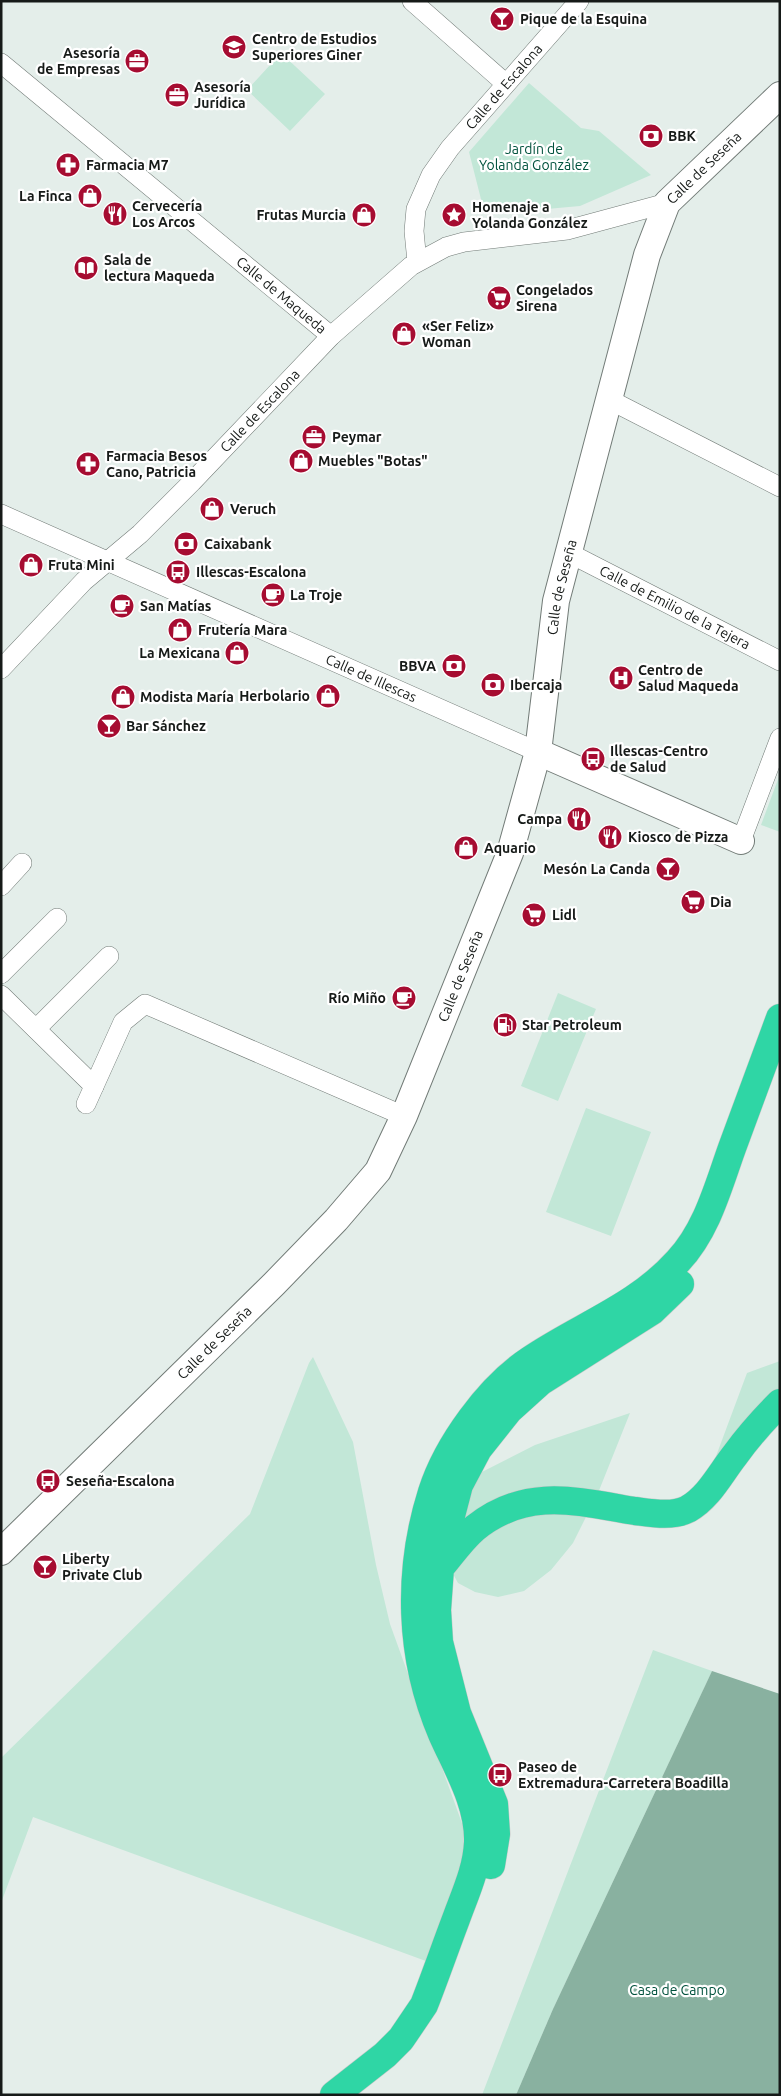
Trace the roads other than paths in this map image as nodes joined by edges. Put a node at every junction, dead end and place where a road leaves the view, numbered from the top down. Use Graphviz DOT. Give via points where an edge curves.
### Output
graph roads {
  1 [pos="412,1"];
  2 [pos="579,1"];
  3 [pos="1,63"];
  4 [pos="505,84"];
  5 [pos="780,95"];
  6 [pos="667,204"];
  7 [pos="417,262"];
  8 [pos="331,336"];
  9 [pos="610,400"];
  10 [pos="780,487"];
  11 [pos="1,514"];
  12 [pos="569,554"];
  13 [pos="111,561"];
  14 [pos="780,661"];
  15 [pos="1,669"];
  16 [pos="780,738"];
  17 [pos="538,752"];
  18 [pos="741,841"];
  19 [pos="22,863"];
  20 [pos="1,886"];
  21 [pos="57,918"];
  22 [pos="109,956"];
  23 [pos="1,974"];
  24 [pos="1,995"];
  25 [pos="780,1018"];
  26 [pos="36,1029"];
  27 [pos="780,1064"];
  28 [pos="94,1086"];
  29 [pos="86,1104"];
  30 [pos="404,1116"];
  31 [pos="780,1403"];
  32 [pos="1,1552"];
  33 [pos="440,1568"];
  34 [pos="334,2095"];
  35 [pos="364,2095"];
  1 -- 4 [label="street"];
  2 -- 4 [label="street, Calle de Escalona"];
  3 -- 8 [label="street, Calle de Maqueda"];
  4 -- 7 [label="street, Calle de Escalona" via="431,175 416,209"];
  5 -- 6 [label="street, Calle de Seseña"];
  6 -- 7 [label="street, Calle de Escalona" via="567,230 464,242"];
  6 -- 9 [label="street, Calle de Seseña" via="647,255"];
  7 -- 8 [label="street, Calle de Escalona"];
  8 -- 13 [label="street, Calle de Escalona" via="192,482"];
  9 -- 10 [label="street"];
  9 -- 12 [label="street, Calle de Seseña"];
  11 -- 13 [label="street, Calle de Illescas"];
  12 -- 14 [label="street, Calle de Emilio de la Tejera"];
  12 -- 17 [label="street, Calle de Seseña" via="556,601"];
  13 -- 15 [label="street, Calle de Escalona" via="84,581"];
  13 -- 17 [label="street, Calle de Illescas"];
  16 -- 18 [label="street"];
  17 -- 18 [label="street, Calle de Illescas"];
  17 -- 30 [label="street, Calle de Seseña" via="510,853"];
  19 -- 20 [label="street"];
  21 -- 23 [label="street"];
  22 -- 26 [label="street"];
  24 -- 26 [label="street"];
  25 -- 34 [label="highway" via="708,1215 681,1258 640,1296 530,1360 508,1377 457,1440 433,1489 422,1527 415,1577 418,1648 441,1732 471,1800 476,1821 477,1854 472,1877 419,2014 385,2055"];
  26 -- 28 [label="street"];
  27 -- 33 [label="highway" via="719,1231 695,1270 652,1311 540,1382 509,1410 478,1449 459,1485"];
  28 -- 29 [label="street"];
  28 -- 30 [label="street" via="123,1022 145,1004"];
  30 -- 32 [label="street, Calle de Seseña" via="378,1171 336,1220"];
  31 -- 33 [label="highway" via="734,1456 709,1492 687,1509 651,1513 582,1502 533,1500 511,1506 474,1529"];
  33 -- 35 [label="highway" via="439,1642 457,1713 494,1804 496,1834 490,1872 436,2016 410,2056"];
}
